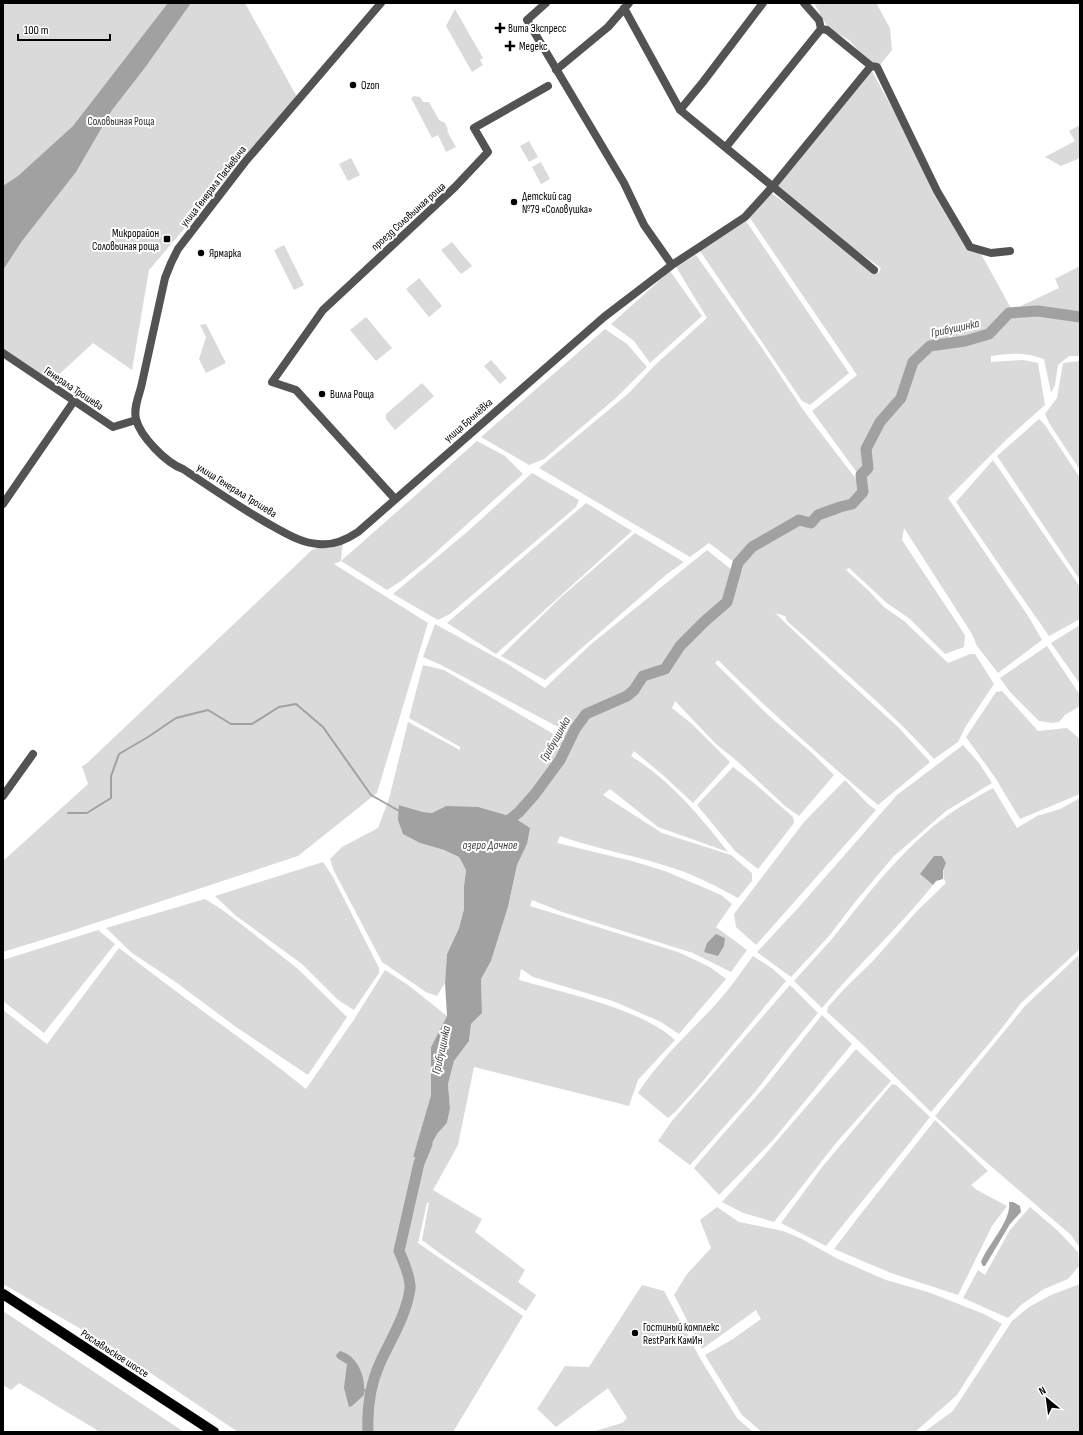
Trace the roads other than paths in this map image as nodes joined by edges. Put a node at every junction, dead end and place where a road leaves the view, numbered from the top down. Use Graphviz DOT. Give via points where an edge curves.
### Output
graph roads {
  1 [pos="381,3"];
  2 [pos="546,3"];
  3 [pos="763,3"];
  4 [pos="804,3"];
  5 [pos="627,6"];
  6 [pos="822,30"];
  7 [pos="871,66"];
  8 [pos="556,70"];
  9 [pos="548,86"];
  10 [pos="680,110"];
  11 [pos="726,147"];
  12 [pos="773,186"];
  13 [pos="1010,251"];
  14 [pos="672,265"];
  15 [pos="874,270"];
  16 [pos="3,353"];
  17 [pos="74,401"];
  18 [pos="136,420"];
  19 [pos="395,499"];
  20 [pos="3,504"];
  21 [pos="345,540"];
  22 [pos="33,754"];
  23 [pos="3,796"];
  24 [pos="3,1294"];
  25 [pos="214,1432"];
  1 -- 18 [label="street, улица Генерала Паскевича" via="246,162 178,249 165,278 135,410"];
  2 -- 8 [label="street" via="527,20"];
  3 -- 10 [label="street"];
  4 -- 6 [label="street" via="819,20"];
  5 -- 8 [label="street" via="608,27"];
  5 -- 10 [label="street"];
  6 -- 7 [label="street" via="828,30"];
  6 -- 11 [label="street"];
  7 -- 12 [label="street, улица Брылёвка"];
  7 -- 13 [label="street" via="877,67 937,191 970,247 991,253"];
  8 -- 14 [label="street" via="624,184 644,225"];
  9 -- 19 [label="street, проезд Соловьиная роща" via="474,128 488,152 455,188 323,310 272,382 296,390"];
  10 -- 11 [label="street"];
  11 -- 12 [label="street"];
  12 -- 14 [label="street, улица Брылёвка" via="745,216"];
  12 -- 15 [label="street"];
  14 -- 19 [label="street, улица Брылёвка" via="604,317"];
  16 -- 17 [label="street, Генерала Трошева"];
  17 -- 18 [label="street, Генерала Трошева" via="113,427"];
  17 -- 20 [label="street"];
  18 -- 21 [label="street, улица Генерала Трошева" via="145,437 164,458 252,515 299,540 326,544"];
  19 -- 21 [label="street, улица Брылёвка" via="358,532"];
  22 -- 23 [label="street"];
  24 -- 25 [label="main road, Рославльское шоссе"];
}
